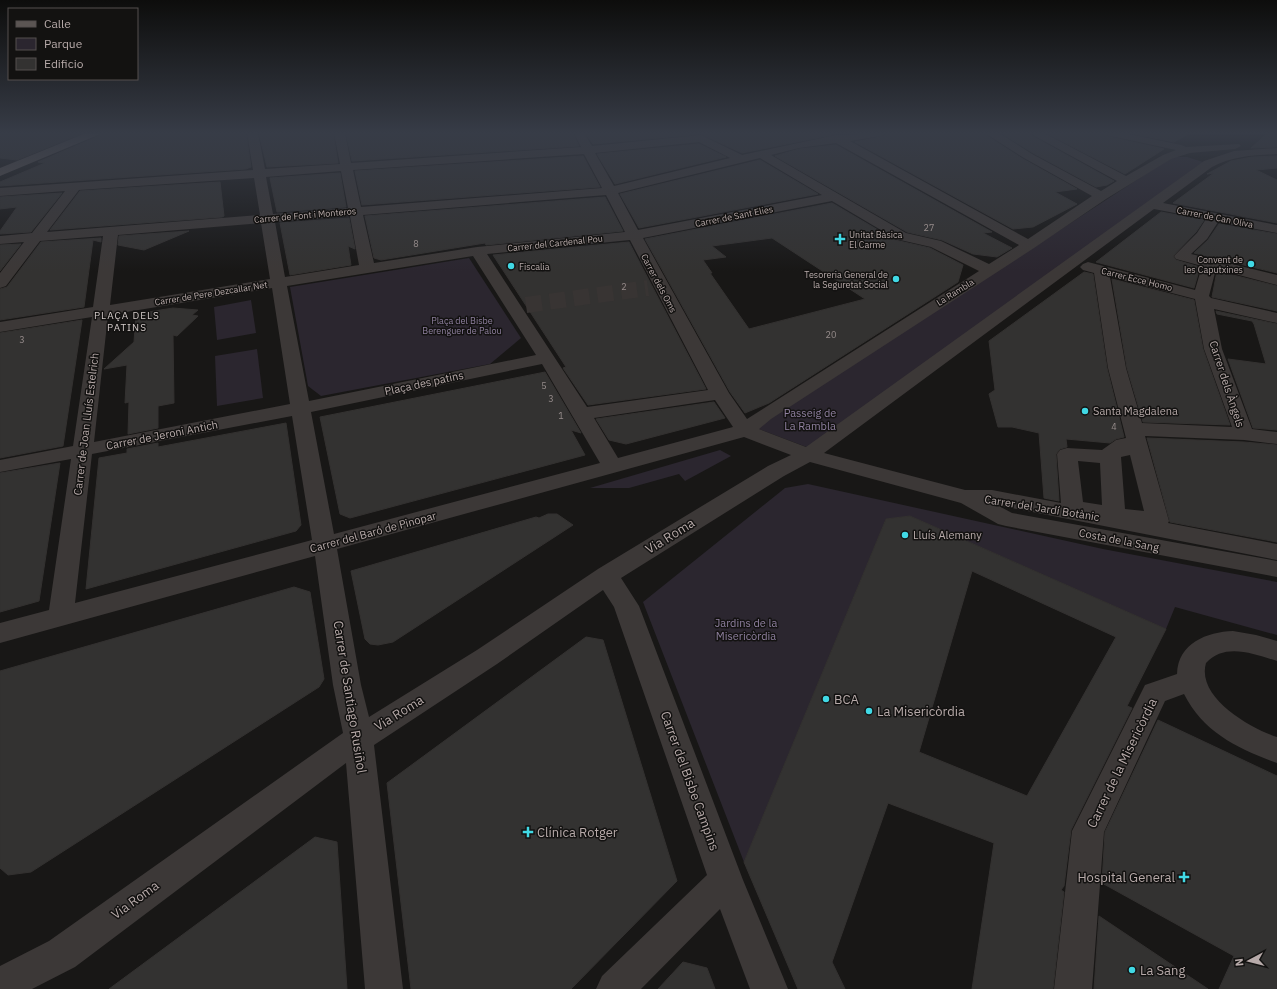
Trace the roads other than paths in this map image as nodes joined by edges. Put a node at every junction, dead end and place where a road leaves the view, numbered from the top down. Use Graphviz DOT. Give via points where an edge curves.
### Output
graph roads {
  1 [pos="173,179"];
  2 [pos="261,179"];
  3 [pos="348,179"];
  4 [pos="603,179"];
  5 [pos="658,179"];
  6 [pos="803,179"];
  7 [pos="910,179"];
  8 [pos="1070,179"];
  9 [pos="1123,179"];
  10 [pos="1129,179"];
  11 [pos="1188,179"];
  12 [pos="1126,181"];
  13 [pos="76,186"];
  14 [pos="610,191"];
  15 [pos="0,192"];
  16 [pos="1101,196"];
  17 [pos="834,198"];
  18 [pos="1153,205"];
  19 [pos="355,211"];
  20 [pos="1214,217"];
  21 [pos="268,218"];
  22 [pos="1277,229"];
  23 [pos="111,231"];
  24 [pos="634,235"];
  25 [pos="35,238"];
  26 [pos="0,240"];
  27 [pos="1029,245"];
  28 [pos="477,250"];
  29 [pos="1073,264"];
  30 [pos="1210,264"];
  31 [pos="367,267"];
  32 [pos="989,270"];
  33 [pos="1101,270"];
  34 [pos="1277,280"];
  35 [pos="279,281"];
  36 [pos="0,283"];
  37 [pos="1203,299"];
  38 [pos="101,311"];
  39 [pos="1277,318"];
  40 [pos="0,327"];
  41 [pos="546,358"];
  42 [pos="720,394"];
  43 [pos="301,407"];
  44 [pos="582,414"];
  45 [pos="746,430"];
  46 [pos="1244,434"];
  47 [pos="1136,437"];
  48 [pos="1277,438"];
  49 [pos="83,451"];
  50 [pos="1110,454"];
  51 [pos="808,455"];
  52 [pos="0,466"];
  53 [pos="612,466"];
  54 [pos="965,497"];
  55 [pos="1105,515"];
  56 [pos="324,545"];
  57 [pos="1277,552"];
  58 [pos="1277,569"];
  59 [pos="608,575"];
  60 [pos="61,617"];
  61 [pos="0,634"];
  62 [pos="1277,651"];
  63 [pos="1191,680"];
  64 [pos="359,738"];
  65 [pos="1277,750"];
  66 [pos="726,880"];
  67 [pos="0,986"];
  68 [pos="384,989"];
  69 [pos="615,989"];
  70 [pos="769,989"];
  71 [pos="1073,989"];
  1 -- 13 [label="street"];
  2 -- 21 [label="street"];
  3 -- 19 [label="street"];
  4 -- 14 [label="street, Carrer dels Oms"];
  5 -- 14 [label="street, Carrer de Font i Monteros"];
  6 -- 17 [label="street"];
  7 -- 27 [label="street"];
  8 -- 16 [label="street"];
  9 -- 12 [label="street"];
  10 -- 12 [label="street, La Rambla"];
  11 -- 18 [label="street"];
  12 -- 16 [label="street, La Rambla"];
  13 -- 15 [label="street"];
  13 -- 25 [label="street"];
  14 -- 19 [label="street, Carrer de Font i Monteros"];
  14 -- 24 [label="street, Carrer dels Oms"];
  16 -- 27 [label="street, La Rambla"];
  17 -- 24 [label="street, Carrer de Sant Elies"];
  17 -- 32 [label="street" via="901,236 936,244"];
  18 -- 20 [label="street, Carrer de Can Oliva"];
  18 -- 29 [label="street"];
  19 -- 21 [label="street, Carrer de Font i Monteros"];
  19 -- 31 [label="street"];
  20 -- 22 [label="street, Carrer de Can Oliva"];
  20 -- 30 [label="street" via="1202,236 1181,256"];
  21 -- 23 [label="street, Carrer de Font i Monteros"];
  21 -- 35 [label="street"];
  23 -- 25 [label="street, Carrer de Font i Monteros"];
  23 -- 38 [label="street, Carrer de Joan Lluís Estelrich"];
  24 -- 28 [label="street, Carrer del Cardenal Pou"];
  24 -- 42 [label="street, Carrer dels Oms" via="655,287"];
  25 -- 26 [label="street, Carrer de Font i Monteros"];
  25 -- 36 [label="street"];
  27 -- 32 [label="street, La Rambla"];
  28 -- 31 [label="street"];
  28 -- 41 [label="street" via="520,306"];
  29 -- 33 [label="street, Carrer Ecce Homo"];
  29 -- 51 [label="street"];
  30 -- 34 [label="street"];
  30 -- 37 [label="street, Carrer dels Àngels"];
  31 -- 35 [label="street"];
  32 -- 45 [label="street, La Rambla"];
  33 -- 37 [label="street, Carrer Ecce Homo"];
  33 -- 47 [label="street" via="1117,368"];
  35 -- 38 [label="street, Carrer de Pere Dezcallar Net"];
  35 -- 43 [label="street"];
  37 -- 39 [label="street, Carrer Ecce Homo"];
  37 -- 46 [label="street, Carrer dels Àngels" via="1214,349"];
  38 -- 40 [label="street, Carrer de Pere Dezcallar Net"];
  38 -- 49 [label="street, Carrer de Joan Lluís Estelrich"];
  41 -- 43 [label="street, Plaça des patins"];
  41 -- 44 [label="street"];
  42 -- 44 [label="street"];
  42 -- 45 [label="street, Carrer dels Oms"];
  43 -- 49 [label="street, Carrer de Jeroni Antich"];
  43 -- 56 [label="street, Carrer de Santiago Rusiñol"];
  44 -- 53 [label="street"];
  45 -- 51 [label="street, Carrer del Jardí Botànic"];
  45 -- 53 [label="street, Carrer del Baró de Pinopar"];
  46 -- 47 [label="street"];
  46 -- 48 [label="street"];
  47 -- 50 [label="street"];
  47 -- 55 [label="street" via="1158,521"];
  49 -- 52 [label="street, Carrer de Jeroni Antich"];
  49 -- 60 [label="street, Carrer de Joan Lluís Estelrich"];
  50 -- 55 [label="street" via="1114,512"];
  50 -- 55 [label="street" via="1106,457 1067,454 1073,508"];
  51 -- 54 [label="street, Carrer del Jardí Botànic"];
  51 -- 59 [label="street, Via Roma" via="776,471"];
  53 -- 56 [label="street, Carrer del Baró de Pinopar"];
  54 -- 55 [label="street, Carrer del Jardí Botànic" via="992,497"];
  54 -- 58 [label="street, Costa de la Sang" via="1006,518"];
  55 -- 57 [label="street, Carrer del Jardí Botànic"];
  56 -- 60 [label="street, Carrer del Baró de Pinopar"];
  56 -- 64 [label="street, Carrer de Santiago Rusiñol" via="347,685"];
  59 -- 64 [label="street, Via Roma" via="487,657"];
  59 -- 66 [label="street, Carrer del Bisbe Campins" via="626,606"];
  60 -- 61 [label="street, Carrer del Baró de Pinopar"];
  62 -- 63 [label="street" via="1237,642 1215,643 1200,650 1191,663"];
  63 -- 65 [label="street" via="1200,698 1215,716 1237,732 1263,746"];
  63 -- 71 [label="street, Carrer de la Misericòrdia" via="1155,693 1088,831"];
  64 -- 67 [label="street, Via Roma" via="62,954"];
  64 -- 68 [label="street, Carrer de Santiago Rusiñol"];
  66 -- 69 [label="street"];
  66 -- 70 [label="street, Carrer del Bisbe Campins"];
}
